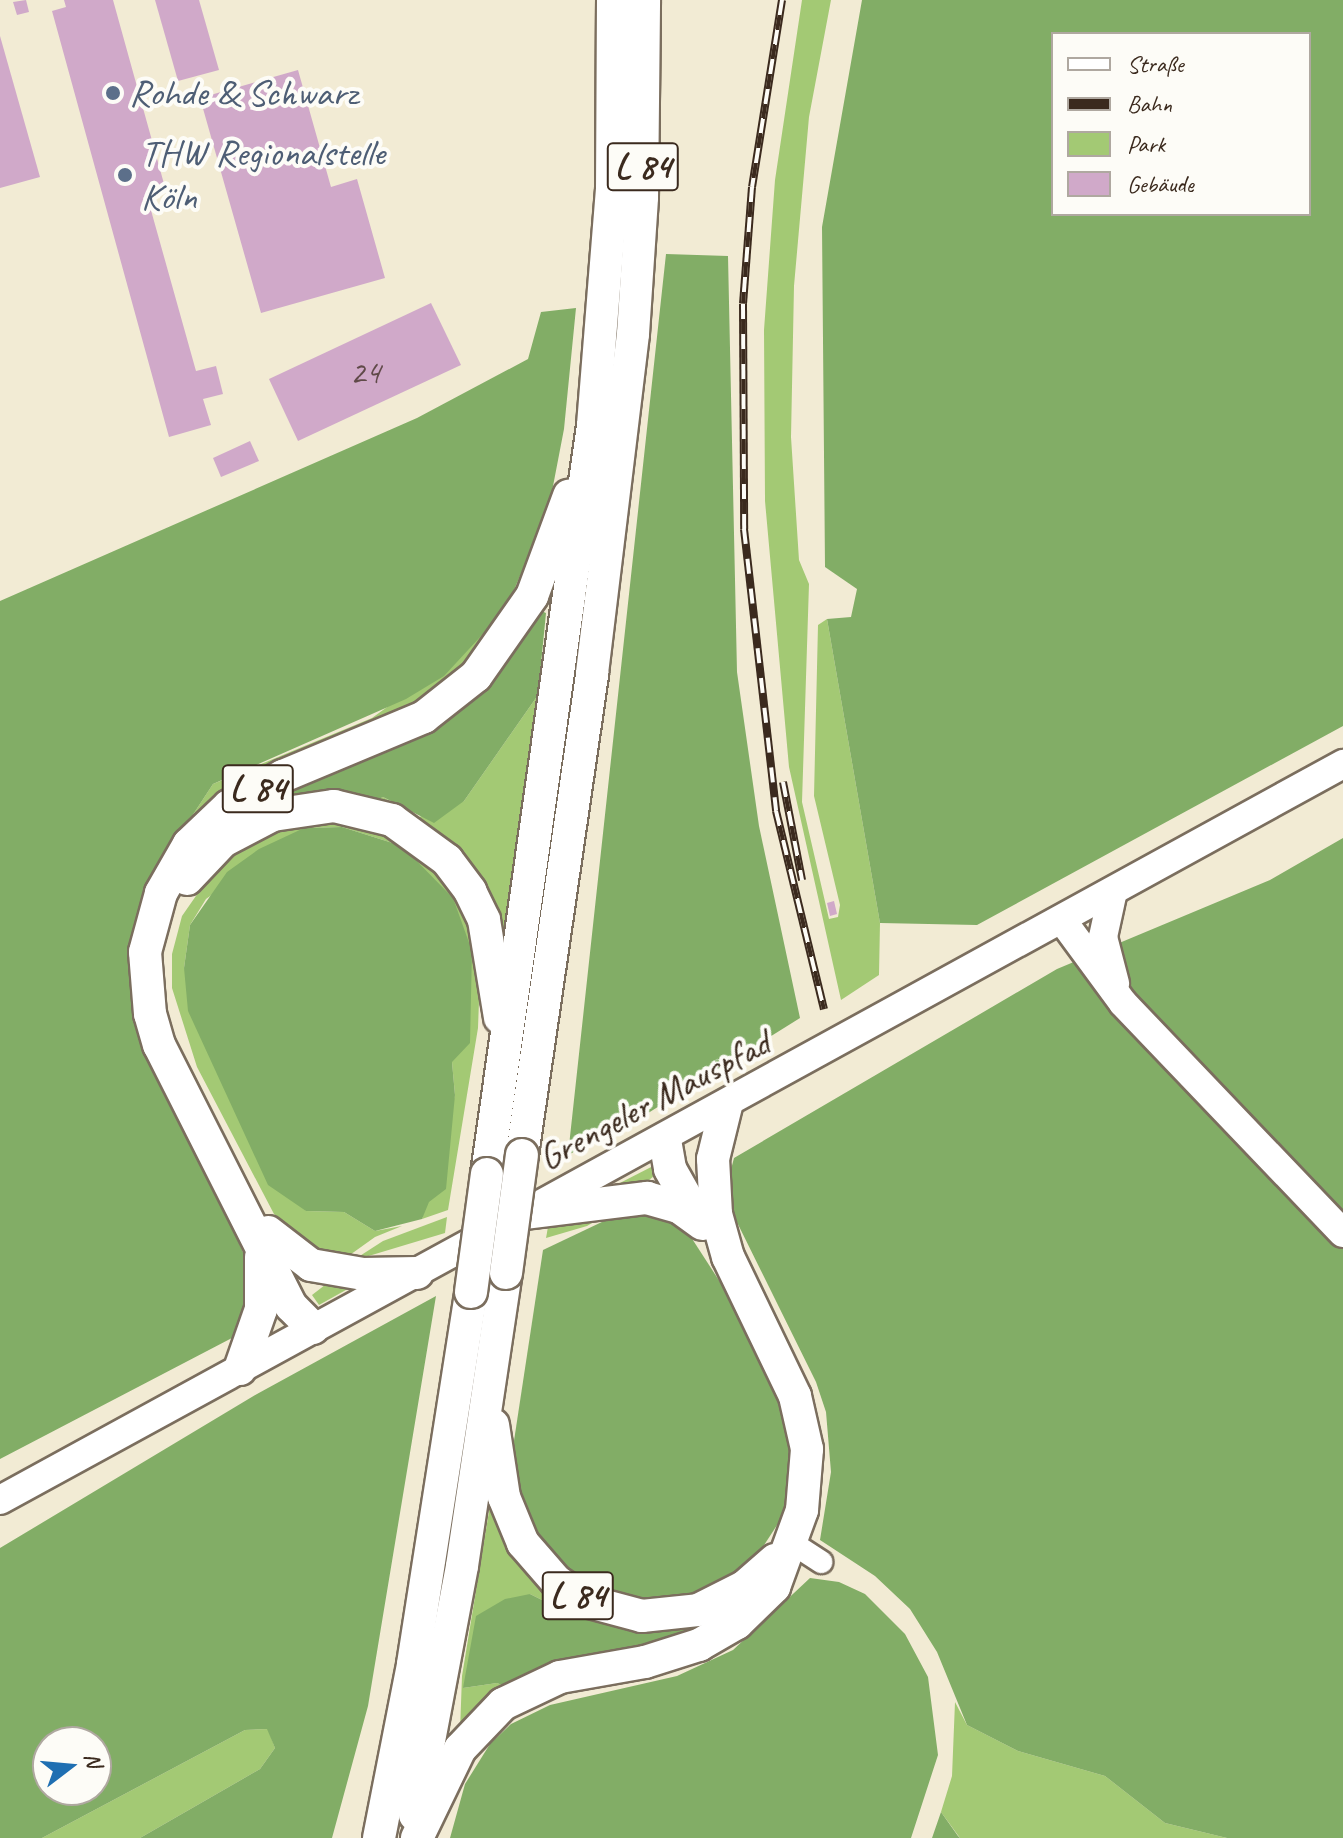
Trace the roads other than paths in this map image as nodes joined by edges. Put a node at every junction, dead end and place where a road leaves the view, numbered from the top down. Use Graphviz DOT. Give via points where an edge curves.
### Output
graph roads {
  1 [pos="613,0"];
  2 [pos="644,0"];
  3 [pos="593,425"];
  4 [pos="1343,764"];
  5 [pos="1113,891"];
  6 [pos="1062,920"];
  7 [pos="1123,1003"];
  8 [pos="505,1058"];
  9 [pos="726,1106"];
  10 [pos="665,1140"];
  11 [pos="524,1213"];
  12 [pos="709,1219"];
  13 [pos="1343,1233"];
  14 [pos="264,1239"];
  15 [pos="417,1273"];
  16 [pos="313,1328"];
  17 [pos="240,1369"];
  18 [pos="488,1385"];
  19 [pos="0,1500"];
  20 [pos="792,1543"];
  21 [pos="821,1562"];
  22 [pos="379,1838"];
  23 [pos="411,1838"];
  24 [pos="417,1838"];
  1 -- 3 [label="highway, L 84" via="612,190"];
  2 -- 18 [label="highway, L 84, bridge" via="642,197 633,334 592,673"];
  3 -- 8 [label="highway, L 84"];
  3 -- 14 [label="highway, L 84" via="532,596 476,676 405,727 283,776 229,806 189,844 161,893 145,952 150,1014 178,1085"];
  4 -- 5 [label="main road, Grengeler Mauspfad"];
  5 -- 6 [label="main road, Grengeler Mauspfad"];
  5 -- 7 [label="main road" via="1104,945"];
  6 -- 7 [label="main road"];
  6 -- 9 [label="main road, Grengeler Mauspfad"];
  7 -- 13 [label="main road"];
  8 -- 14 [label="highway, L 84" via="484,920 447,860 418,834 366,811 316,806 273,815 223,841 185,881 174,902 160,949 158,986 185,1072"];
  8 -- 22 [label="highway, L 84, bridge" via="416,1649"];
  9 -- 10 [label="main road, Grengeler Mauspfad"];
  9 -- 12 [label="highway, L 84" via="713,1159"];
  10 -- 11 [label="main road, Grengeler Mauspfad"];
  10 -- 12 [label="highway, L 84" via="691,1166"];
  11 -- 12 [label="highway" via="647,1198"];
  11 -- 15 [label="main road, Grengeler Mauspfad"];
  12 -- 20 [label="highway, L 84" via="789,1381 806,1437 805,1495"];
  14 -- 15 [label="highway, L 84" via="311,1265 363,1274"];
  14 -- 16 [label="highway, L 84" via="291,1306"];
  14 -- 17 [label="highway, L 84" via="261,1309"];
  15 -- 16 [label="main road, Grengeler Mauspfad"];
  16 -- 17 [label="main road, Grengeler Mauspfad"];
  17 -- 19 [label="main road, Grengeler Mauspfad"];
  18 -- 20 [label="highway, L 84" via="504,1497 514,1527 543,1569 570,1593 623,1614 698,1610 744,1587"];
  18 -- 23 [label="highway, L 84" via="462,1566"];
  20 -- 21 [label="street"];
  20 -- 24 [label="highway, L 84" via="774,1587 718,1636 663,1658 560,1677 503,1704 460,1749"];
}
